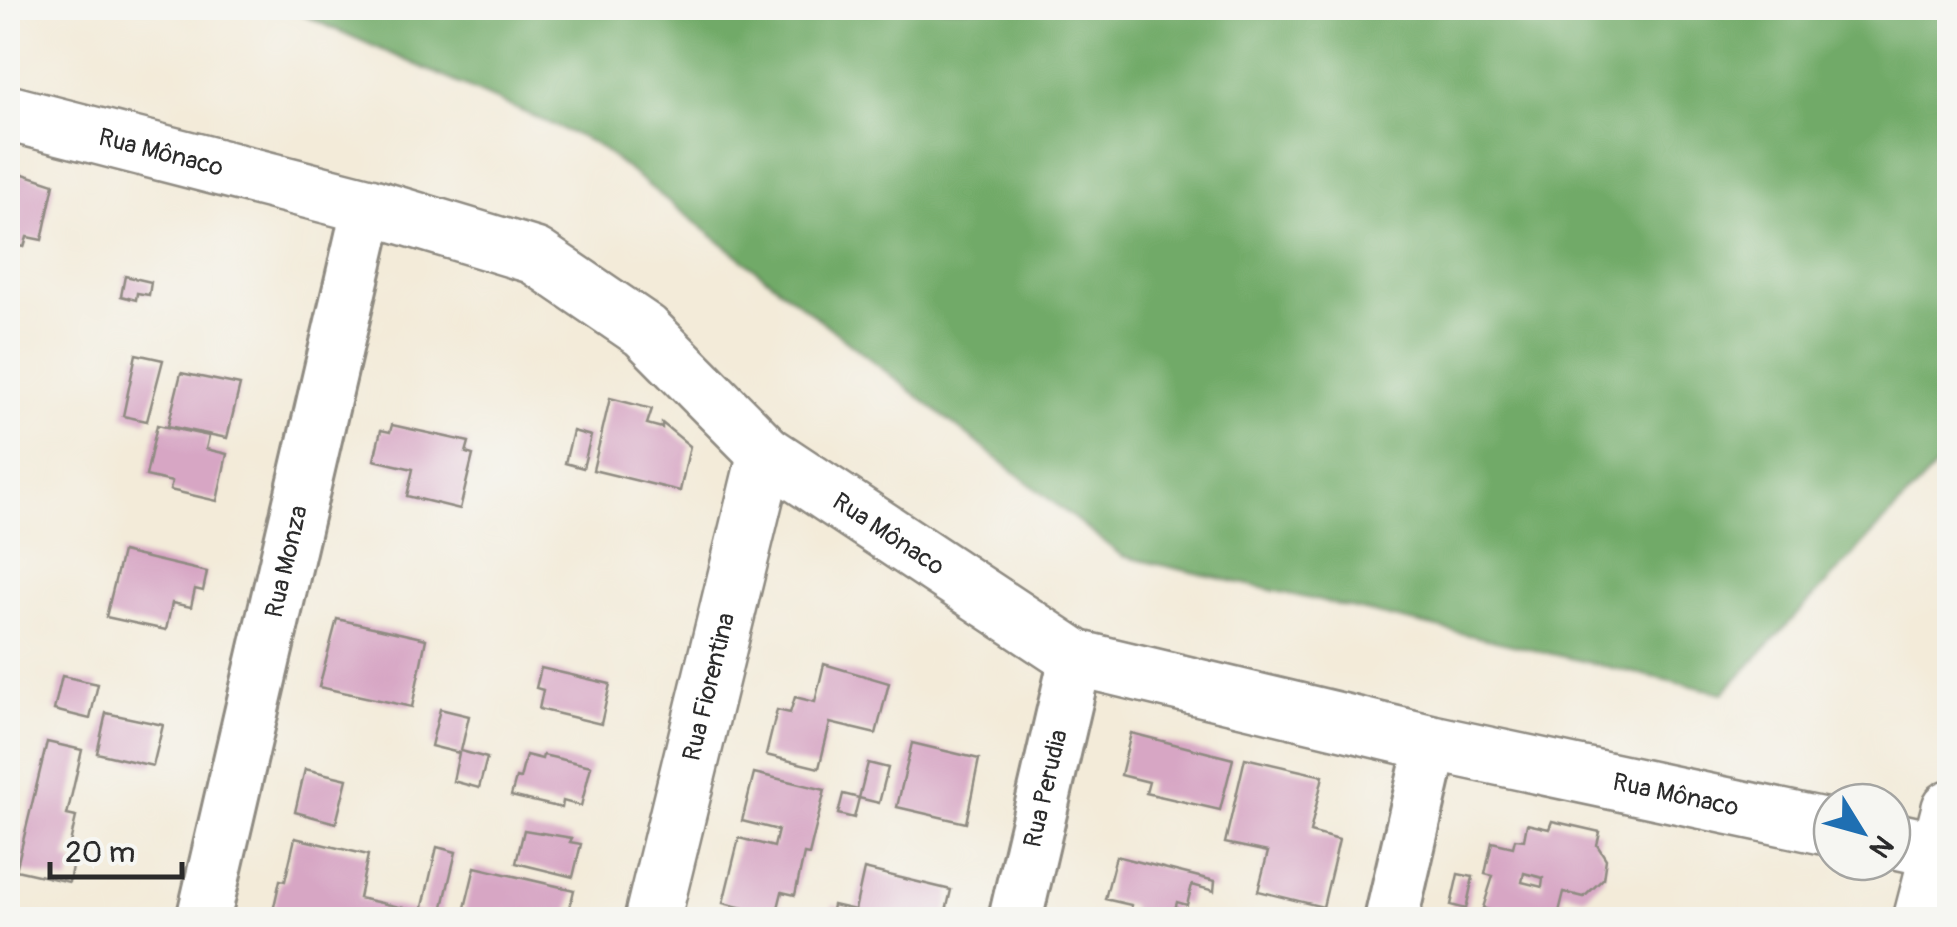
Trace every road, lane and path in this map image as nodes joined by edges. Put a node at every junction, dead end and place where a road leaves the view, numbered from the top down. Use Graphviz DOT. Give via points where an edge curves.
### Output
graph roads {
  1 [pos="8,113"];
  2 [pos="369,206"];
  3 [pos="766,453"];
  4 [pos="1076,658"];
  5 [pos="1432,743"];
  6 [pos="1812,824"];
  7 [pos="1926,833"];
  8 [pos="203,920"];
  9 [pos="652,920"];
  10 [pos="1016,920"];
  11 [pos="1392,920"];
  12 [pos="1921,920"];
  1 -- 2 [label="street, Rua Mônaco"];
  2 -- 3 [label="street, Rua Mônaco" via="535,256 645,330"];
  2 -- 8 [label="street, Rua Monza"];
  3 -- 4 [label="street, Rua Mônaco"];
  3 -- 9 [label="street, Rua Fiorentina"];
  4 -- 5 [label="street, Rua Mônaco"];
  4 -- 10 [label="street, Rua Perudia"];
  5 -- 6 [label="street, Rua Mônaco"];
  5 -- 11 [label="street"];
  7 -- 12 [label="street"];
}
